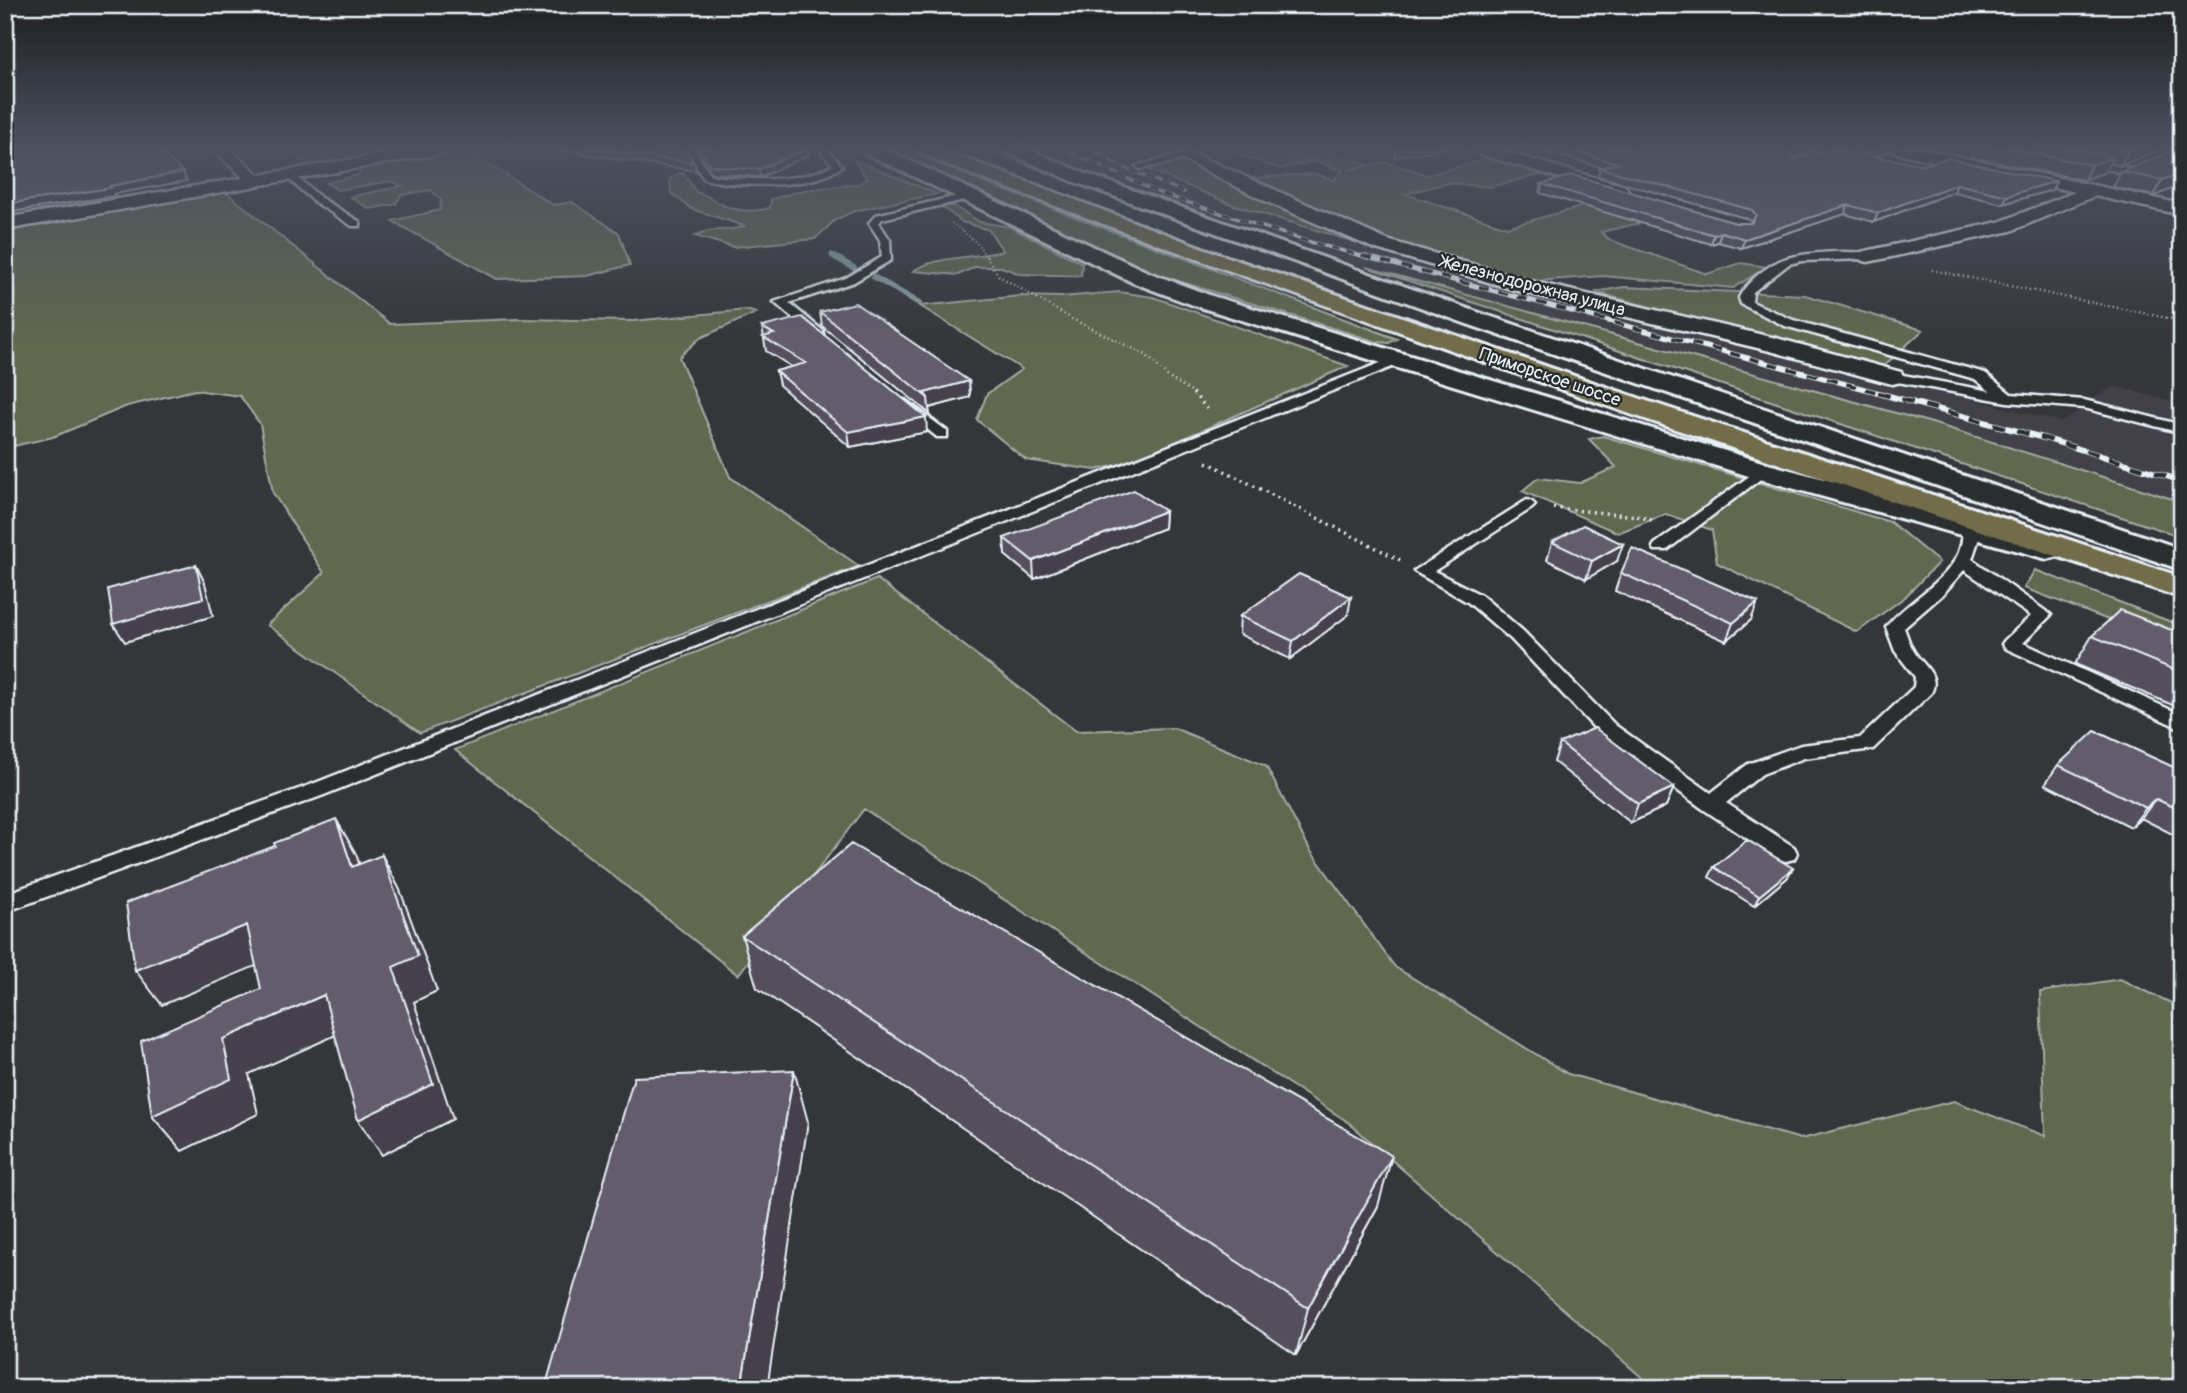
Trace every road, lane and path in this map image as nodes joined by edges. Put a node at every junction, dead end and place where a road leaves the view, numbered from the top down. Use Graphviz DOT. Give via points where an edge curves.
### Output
graph roads {
  1 [pos="67,213"];
  2 [pos="339,213"];
  3 [pos="893,213"];
  4 [pos="938,213"];
  5 [pos="1006,213"];
  6 [pos="1092,213"];
  7 [pos="1134,213"];
  8 [pos="1179,213"];
  9 [pos="1312,213"];
  10 [pos="2037,213"];
  11 [pos="5,224"];
  12 [pos="356,224"];
  13 [pos="1868,256"];
  14 [pos="1921,267"];
  15 [pos="2182,321"];
  16 [pos="834,346"];
  17 [pos="1398,360"];
  18 [pos="1892,377"];
  19 [pos="2007,398"];
  20 [pos="899,399"];
  21 [pos="2182,429"];
  22 [pos="1223,432"];
  23 [pos="942,434"];
  24 [pos="1182,449"];
  25 [pos="1762,471"];
  26 [pos="1527,505"];
  27 [pos="1683,529"];
  28 [pos="1970,529"];
  29 [pos="1661,547"];
  30 [pos="1963,561"];
  31 [pos="2182,562"];
  32 [pos="2112,564"];
  33 [pos="1422,571"];
  34 [pos="2182,588"];
  35 [pos="2182,723"];
  36 [pos="1711,804"];
  37 [pos="1786,853"];
  38 [pos="5,903"];
  1 -- 11 [label="street"];
  2 -- 12 [label="lane"];
  3 -- 16 [label="lane" via="874,223 885,240 887,258 876,268 780,302"];
  4 -- 22 [label="path" via="977,243 999,276 1146,355 1169,378 1197,395"];
  5 -- 17 [label="street" via="1142,278"];
  6 -- 32 [label="main road, Приморское шоссе" via="1586,389"];
  7 -- 31 [label="main road, Приморское шоссе" via="1632,386"];
  8 -- 31 [label="street"];
  9 -- 18 [label="street, Железнодорожная улица" via="1380,244 1530,287"];
  10 -- 13 [label="street" via="2004,227"];
  13 -- 19 [label="lane" via="1785,262 1748,290 1747,304 1789,323 1980,376"];
  14 -- 15 [label="path"];
  17 -- 22 [label="lane"];
  17 -- 25 [label="street"];
  18 -- 19 [label="lane"];
  19 -- 21 [label="lane" via="2084,404"];
  20 -- 23 [label="lane"];
  22 -- 24 [label="lane"];
  24 -- 33 [label="path"];
  24 -- 38 [label="lane" via="317,790"];
  25 -- 27 [label="lane"];
  25 -- 28 [label="street"];
  26 -- 27 [label="path" via="1637,516"];
  26 -- 33 [label="lane"];
  27 -- 29 [label="lane"];
  28 -- 30 [label="lane"];
  28 -- 32 [label="street"];
  30 -- 35 [label="lane" via="2042,615 2011,644"];
  30 -- 36 [label="lane" via="1895,626 1904,651 1924,676 1924,689 1866,744 1801,752 1755,769"];
  32 -- 34 [label="main road, Приморское шоссе"];
  33 -- 36 [label="lane" via="1475,599 1517,635 1608,730"];
  36 -- 37 [label="lane"];
}
